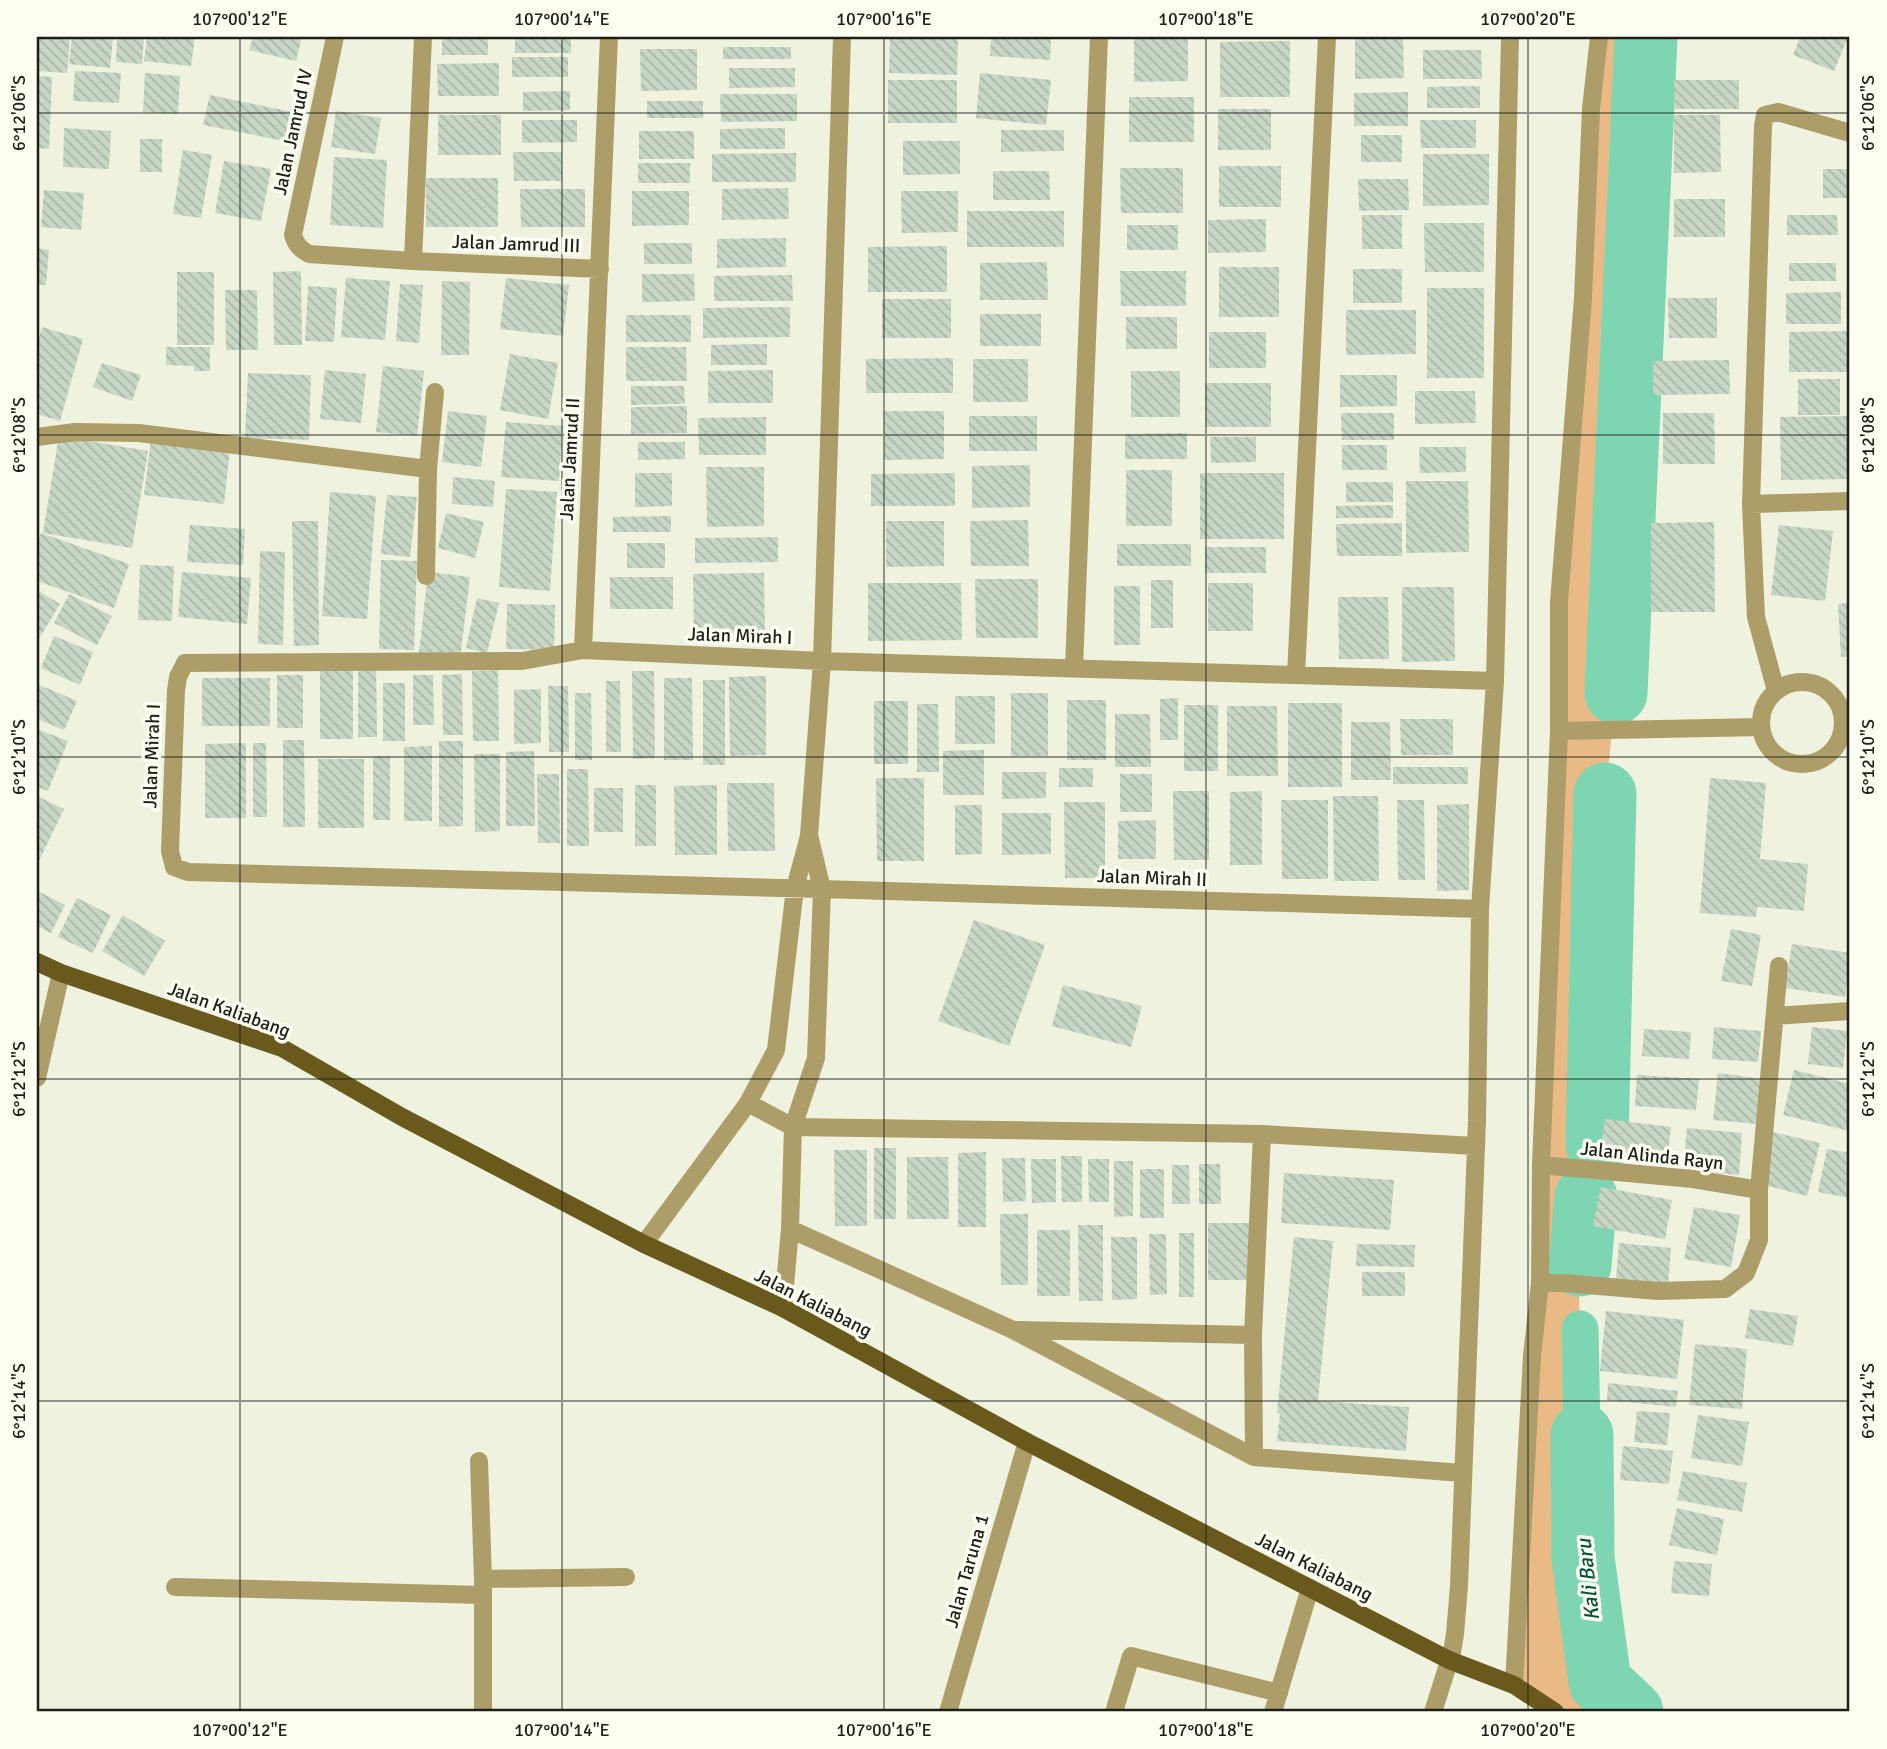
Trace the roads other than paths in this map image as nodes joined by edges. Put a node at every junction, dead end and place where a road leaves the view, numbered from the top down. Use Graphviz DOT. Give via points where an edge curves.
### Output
graph roads {
  1 [pos="335,37"];
  2 [pos="423,37"];
  3 [pos="609,37"];
  4 [pos="842,37"];
  5 [pos="1099,37"];
  6 [pos="1327,37"];
  7 [pos="1510,37"];
  8 [pos="1598,37"];
  9 [pos="1850,133"];
  10 [pos="293,235"];
  11 [pos="413,261"];
  12 [pos="600,269"];
  13 [pos="435,392"];
  14 [pos="37,437"];
  15 [pos="428,469"];
  16 [pos="1850,501"];
  17 [pos="1751,505"];
  18 [pos="425,576"];
  19 [pos="583,650"];
  20 [pos="821,661"];
  21 [pos="1074,668"];
  22 [pos="1296,675"];
  23 [pos="1495,681"];
  24 [pos="1827,690"];
  25 [pos="1776,691"];
  26 [pos="1850,694"];
  27 [pos="1761,727"];
  28 [pos="1559,731"];
  29 [pos="1841,749"];
  30 [pos="809,836"];
  31 [pos="795,888"];
  32 [pos="822,888"];
  33 [pos="1480,909"];
  34 [pos="37,962"];
  35 [pos="1779,966"];
  36 [pos="61,973"];
  37 [pos="1850,1011"];
  38 [pos="1775,1016"];
  39 [pos="37,1078"];
  40 [pos="748,1103"];
  41 [pos="793,1127"];
  42 [pos="1262,1134"];
  43 [pos="1475,1146"];
  44 [pos="1547,1166"];
  45 [pos="1759,1190"];
  46 [pos="790,1229"];
  47 [pos="644,1244"];
  48 [pos="1540,1283"];
  49 [pos="783,1308"];
  50 [pos="1011,1329"];
  51 [pos="1254,1335"];
  52 [pos="1027,1442"];
  53 [pos="1254,1457"];
  54 [pos="480,1461"];
  55 [pos="1462,1473"];
  56 [pos="626,1577"];
  57 [pos="175,1587"];
  58 [pos="484,1587"];
  59 [pos="1310,1588"];
  60 [pos="1449,1660"];
  61 [pos="1514,1685"];
  62 [pos="1279,1693"];
  63 [pos="484,1712"];
  64 [pos="948,1712"];
  65 [pos="1114,1712"];
  66 [pos="1273,1712"];
  67 [pos="1433,1712"];
  68 [pos="1555,1712"];
  1 -- 10 [label="street, Jalan Jamrud IV"];
  2 -- 11 [label="street"];
  3 -- 12 [label="street, Jalan Jamrud III"];
  4 -- 20 [label="street"];
  5 -- 21 [label="street"];
  6 -- 22 [label="street"];
  7 -- 23 [label="street"];
  8 -- 28 [label="street" via="1559,602"];
  9 -- 17 [label="street" via="1778,112 1765,115 1762,125"];
  10 -- 11 [label="street, Jalan Jamrud III" via="300,249 309,254"];
  11 -- 12 [label="street, Jalan Jamrud III"];
  12 -- 19 [label="street, Jalan Jamrud II"];
  13 -- 15 [label="street"];
  14 -- 15 [label="street" via="138,433"];
  15 -- 18 [label="street"];
  16 -- 17 [label="street"];
  17 -- 25 [label="street" via="1756,617"];
  19 -- 20 [label="street, Jalan Mirah I"];
  19 -- 31 [label="street, Jalan Mirah I" via="522,662 186,663 176,690 170,852 174,867 188,872"];
  20 -- 21 [label="street, Jalan Mirah I"];
  20 -- 30 [label="street"];
  21 -- 22 [label="street, Jalan Mirah I"];
  22 -- 23 [label="street, Jalan Mirah I"];
  23 -- 33 [label="street"];
  24 -- 25 [label="street" via="1802,682"];
  24 -- 26 [label="street"];
  24 -- 29 [label="street" via="1841,712"];
  25 -- 27 [label="street" via="1767,701"];
  27 -- 28 [label="street"];
  27 -- 29 [label="street" via="1772,751 1796,763 1809,763"];
  28 -- 44 [label="street"];
  30 -- 31 [label="street"];
  30 -- 32 [label="street"];
  31 -- 32 [label="street, Jalan Mirah II"];
  31 -- 40 [label="street" via="776,1050"];
  32 -- 33 [label="street, Jalan Mirah II"];
  32 -- 41 [label="street" via="816,1058"];
  33 -- 43 [label="street"];
  34 -- 36 [label="main road, Jalan Kaliabang"];
  35 -- 38 [label="street"];
  36 -- 39 [label="street"];
  36 -- 47 [label="main road, Jalan Kaliabang" via="282,1048 402,1117"];
  37 -- 38 [label="street"];
  38 -- 45 [label="street"];
  40 -- 41 [label="street"];
  40 -- 47 [label="street"];
  41 -- 42 [label="street"];
  41 -- 46 [label="street"];
  42 -- 43 [label="street"];
  42 -- 51 [label="street"];
  43 -- 55 [label="street"];
  44 -- 45 [label="street, Jalan Alinda Rayn" via="1693,1179"];
  44 -- 48 [label="street"];
  45 -- 48 [label="street" via="1759,1240 1746,1273 1725,1289 1658,1291"];
  46 -- 49 [label="street"];
  46 -- 50 [label="street"];
  47 -- 49 [label="main road, Jalan Kaliabang"];
  48 -- 61 [label="street"];
  49 -- 52 [label="main road, Jalan Kaliabang"];
  50 -- 51 [label="street"];
  50 -- 53 [label="street"];
  51 -- 53 [label="street"];
  52 -- 59 [label="main road, Jalan Kaliabang"];
  52 -- 64 [label="street, Jalan Taruna 1"];
  53 -- 55 [label="street"];
  54 -- 58 [label="street"];
  55 -- 60 [label="street" via="1456,1622"];
  56 -- 58 [label="street"];
  57 -- 58 [label="street"];
  58 -- 63 [label="street"];
  59 -- 60 [label="main road, Jalan Kaliabang"];
  59 -- 62 [label="street"];
  60 -- 61 [label="main road, Jalan Kaliabang"];
  60 -- 67 [label="street"];
  61 -- 68 [label="main road, Jalan Kaliabang"];
  62 -- 65 [label="street" via="1131,1656"];
  62 -- 66 [label="street"];
}
